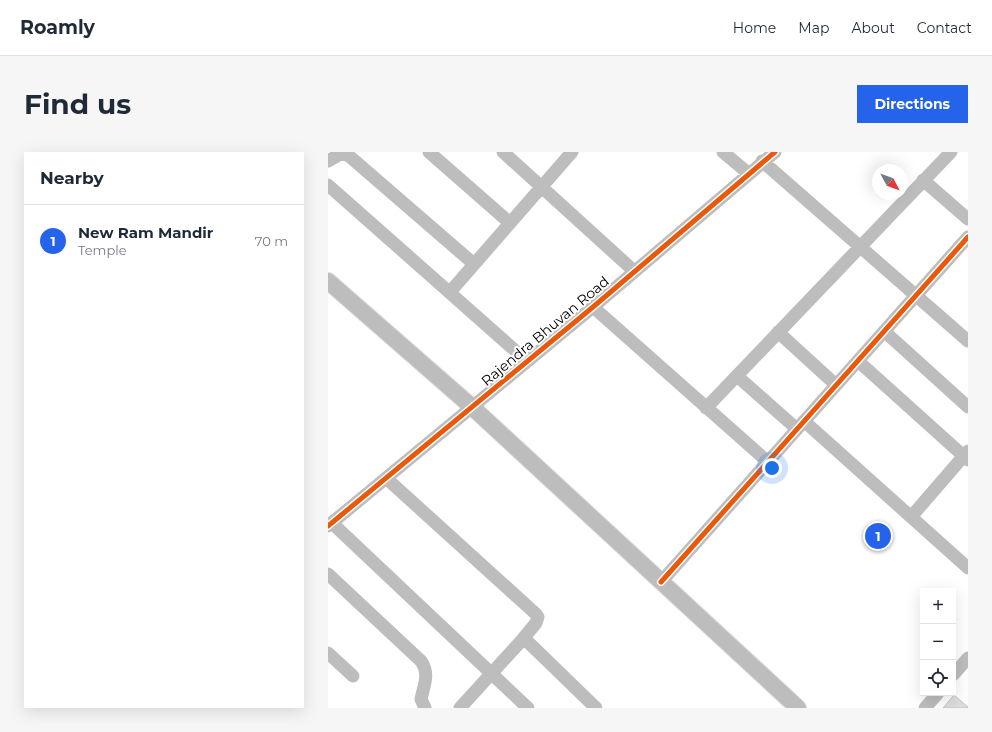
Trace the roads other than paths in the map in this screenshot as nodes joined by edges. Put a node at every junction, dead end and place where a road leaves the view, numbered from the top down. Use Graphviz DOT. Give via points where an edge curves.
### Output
graph roads {
  1 [pos="429,152"];
  2 [pos="503,152"];
  3 [pos="572,152"];
  4 [pos="723,152"];
  5 [pos="775,152"];
  6 [pos="950,152"];
  7 [pos="349,153"];
  8 [pos="328,161"];
  9 [pos="762,161"];
  10 [pos="748,173"];
  11 [pos="923,180"];
  12 [pos="328,185"];
  13 [pos="542,186"];
  14 [pos="968,219"];
  15 [pos="510,223"];
  16 [pos="968,237"];
  17 [pos="860,247"];
  18 [pos="474,264"];
  19 [pos="634,271"];
  20 [pos="328,281"];
  21 [pos="450,292"];
  22 [pos="916,295"];
  23 [pos="592,307"];
  24 [pos="884,331"];
  25 [pos="778,332"];
  26 [pos="968,341"];
  27 [pos="527,361"];
  28 [pos="858,361"];
  29 [pos="737,376"];
  30 [pos="836,385"];
  31 [pos="472,407"];
  32 [pos="968,407"];
  33 [pos="706,408"];
  34 [pos="800,425"];
  35 [pos="967,456"];
  36 [pos="768,462"];
  37 [pos="386,478"];
  38 [pos="910,517"];
  39 [pos="330,524"];
  40 [pos="968,568"];
  41 [pos="328,574"];
  42 [pos="661,582"];
  43 [pos="522,640"];
  44 [pos="328,653"];
  45 [pos="968,658"];
  46 [pos="956,672"];
  47 [pos="492,673"];
  48 [pos="353,676"];
  49 [pos="935,696"];
  50 [pos="789,705"];
  51 [pos="425,708"];
  52 [pos="460,708"];
  53 [pos="528,708"];
  54 [pos="596,708"];
  55 [pos="925,708"];
  1 -- 15 [label="street"];
  2 -- 13 [label="street"];
  3 -- 13 [label="street"];
  4 -- 10 [label="street"];
  5 -- 9 [label="street, Rajendra Bhuvan Road"];
  6 -- 11 [label="street"];
  7 -- 8 [label="street" via="342,153"];
  7 -- 18 [label="street"];
  9 -- 10 [label="street, Rajendra Bhuvan Road"];
  9 -- 17 [label="street"];
  10 -- 19 [label="street, Rajendra Bhuvan Road"];
  11 -- 14 [label="street"];
  11 -- 17 [label="street"];
  12 -- 21 [label="street"];
  13 -- 15 [label="street"];
  13 -- 19 [label="street"];
  15 -- 18 [label="street"];
  16 -- 22 [label="street"];
  17 -- 22 [label="street"];
  17 -- 25 [label="street"];
  18 -- 21 [label="street"];
  19 -- 23 [label="street, Rajendra Bhuvan Road"];
  20 -- 31 [label="main road"];
  21 -- 27 [label="street"];
  22 -- 24 [label="street"];
  22 -- 26 [label="street"];
  23 -- 27 [label="street, Rajendra Bhuvan Road"];
  23 -- 33 [label="street"];
  24 -- 28 [label="street"];
  24 -- 32 [label="street"];
  25 -- 29 [label="street"];
  25 -- 30 [label="street"];
  27 -- 31 [label="street, Rajendra Bhuvan Road"];
  28 -- 30 [label="street"];
  28 -- 35 [label="street"];
  29 -- 33 [label="street"];
  29 -- 34 [label="street"];
  30 -- 34 [label="street"];
  31 -- 37 [label="street, Rajendra Bhuvan Road"];
  31 -- 42 [label="main road"];
  33 -- 36 [label="street"];
  34 -- 36 [label="street"];
  34 -- 38 [label="street"];
  35 -- 38 [label="street"];
  36 -- 42 [label="street"];
  37 -- 39 [label="street, Rajendra Bhuvan Road"];
  37 -- 43 [label="street" via="536,614 536,623"];
  38 -- 40 [label="street"];
  39 -- 47 [label="street"];
  41 -- 51 [label="street" via="421,661 427,675 421,699"];
  42 -- 50 [label="main road"];
  43 -- 47 [label="street"];
  43 -- 54 [label="street" via="529,643"];
  44 -- 48 [label="street"];
  45 -- 46 [label="street"];
  47 -- 52 [label="street"];
  47 -- 53 [label="street"];
  49 -- 55 [label="street"];
}
